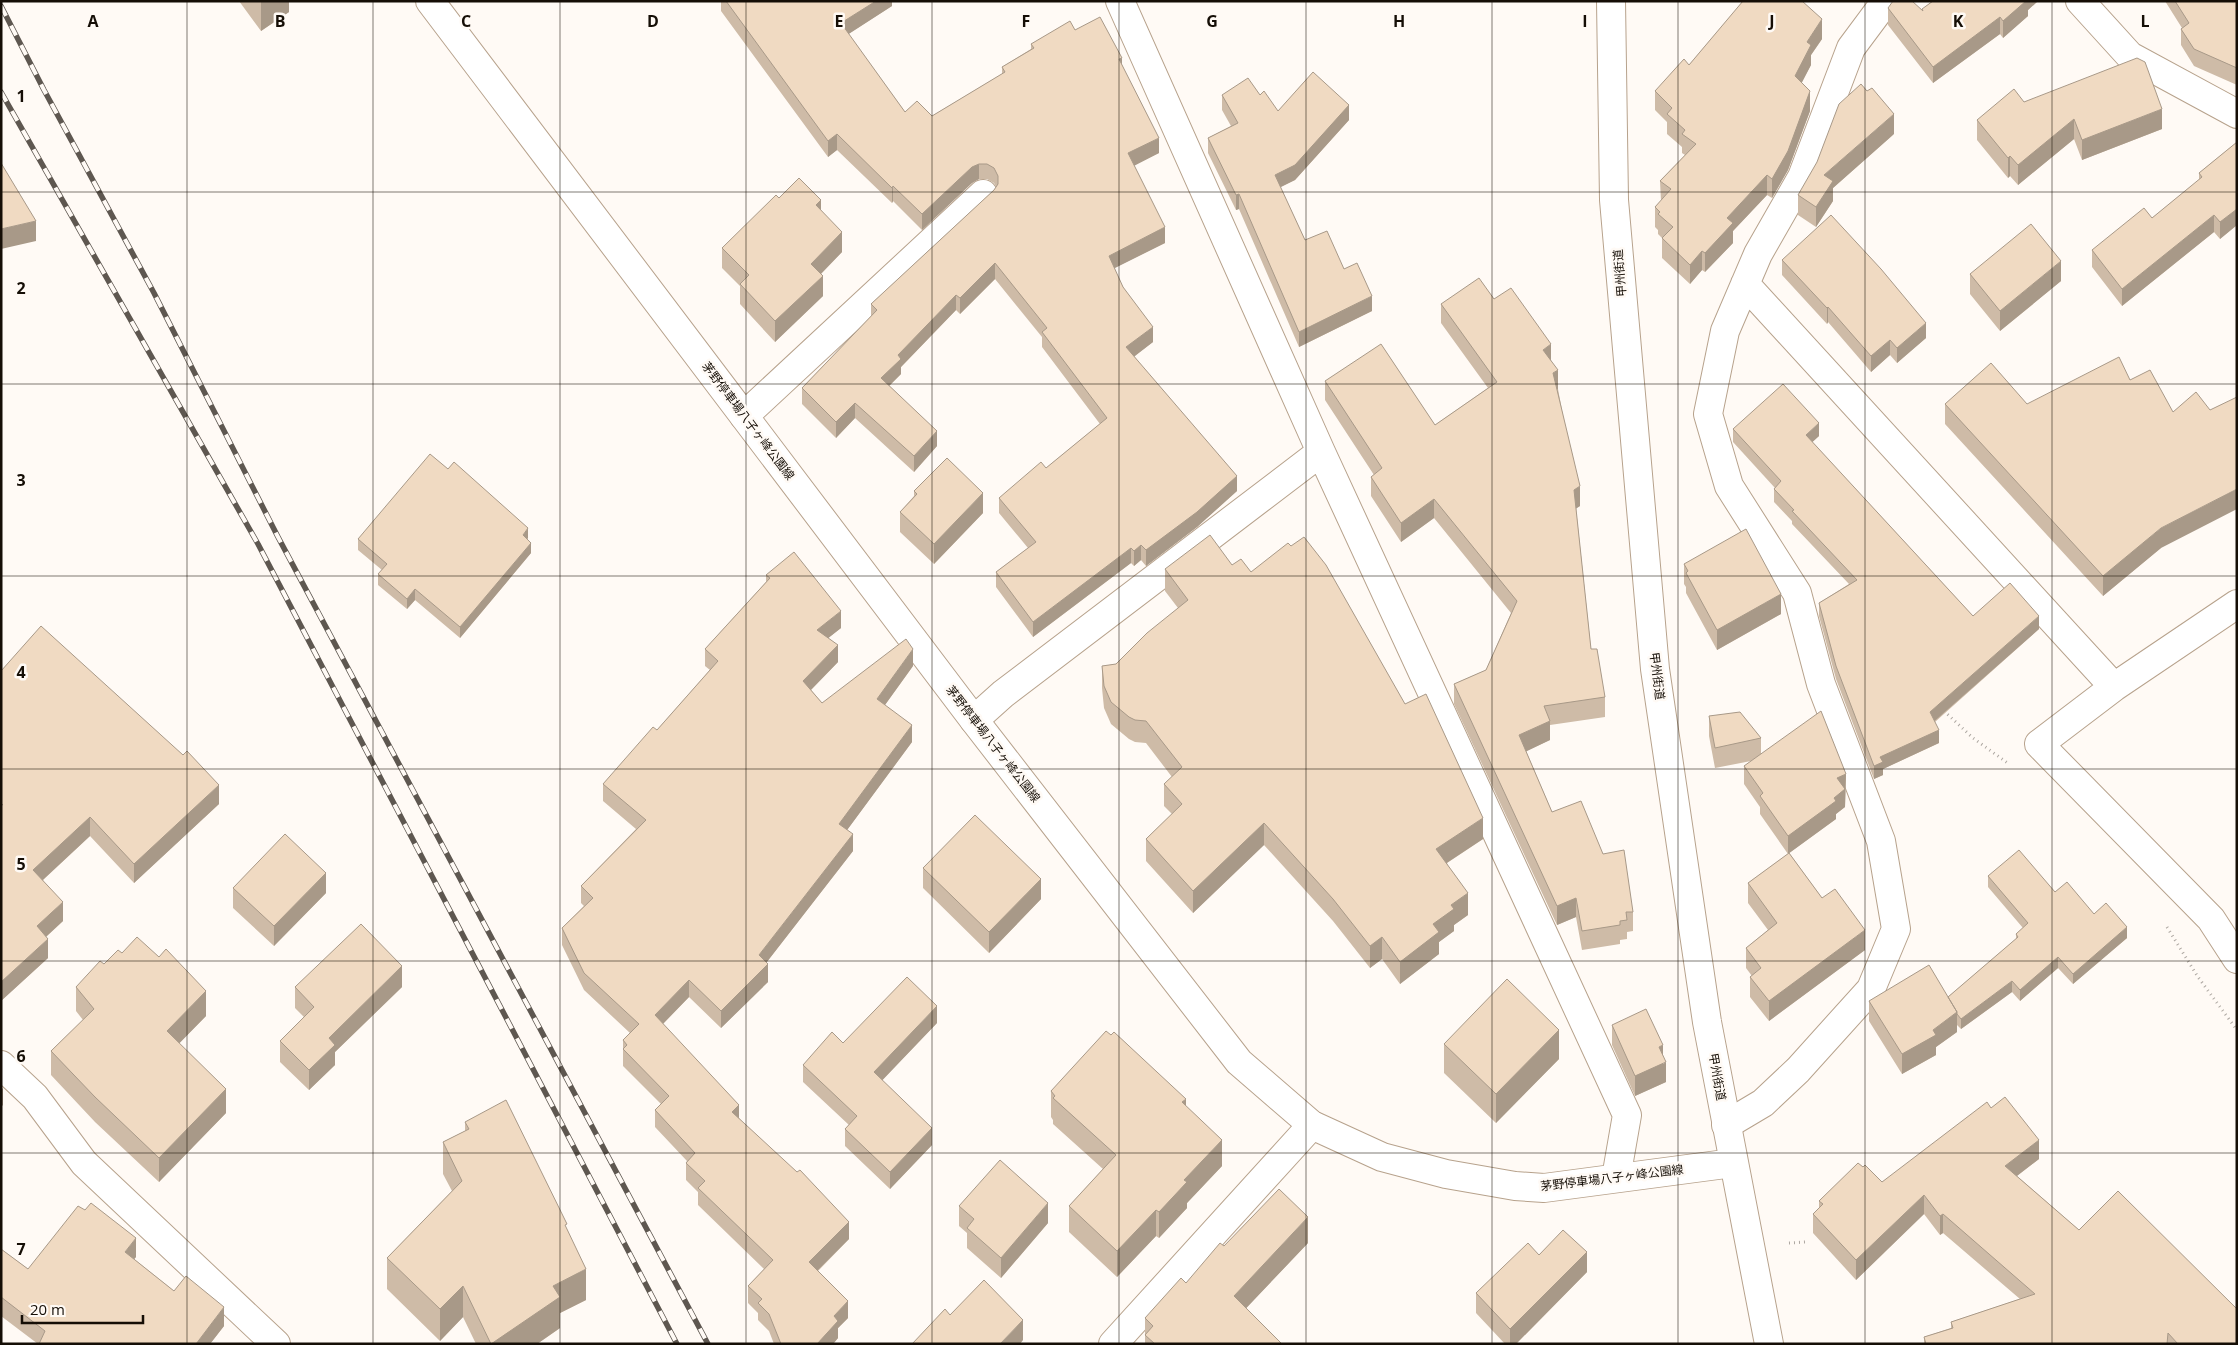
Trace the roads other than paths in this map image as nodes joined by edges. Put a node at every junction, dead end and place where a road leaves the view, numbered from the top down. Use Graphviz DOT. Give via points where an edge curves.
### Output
graph roads {
  1 [pos="430,1"];
  2 [pos="1120,1"];
  3 [pos="1611,1"];
  4 [pos="1886,1"];
  5 [pos="2080,1"];
  6 [pos="2237,114"];
  7 [pos="983,194"];
  8 [pos="1745,284"];
  9 [pos="744,416"];
  10 [pos="1321,452"];
  11 [pos="2237,604"];
  12 [pos="2114,686"];
  13 [pos="974,720"];
  14 [pos="2237,959"];
  15 [pos="1,1065"];
  16 [pos="1726,1125"];
  17 [pos="1312,1126"];
  18 [pos="1733,1163"];
  19 [pos="1616,1178"];
  20 [pos="276,1344"];
  21 [pos="1113,1344"];
  22 [pos="1769,1344"];
  1 -- 9 [label="main road, 茅野停車場八子ヶ峰公園線"];
  2 -- 10 [label="main road"];
  3 -- 16 [label="main road, 甲州街道" via="1614,200 1655,669 1707,1022"];
  4 -- 8 [label="main road" via="1851,48 1802,177 1758,254"];
  5 -- 6 [label="main road" via="2130,56"];
  7 -- 9 [label="main road"];
  8 -- 12 [label="main road"];
  8 -- 16 [label="main road" via="1725,331 1708,414 1729,486 1797,593 1821,684 1881,841 1896,929 1871,989 1798,1070 1763,1103"];
  9 -- 13 [label="main road, 茅野停車場八子ヶ峰公園線"];
  10 -- 13 [label="main road" via="1003,694"];
  10 -- 19 [label="main road" via="1627,1115"];
  11 -- 12 [label="main road"];
  12 -- 14 [label="main road" via="2039,744 2211,919"];
  13 -- 17 [label="main road, 茅野停車場八子ヶ峰公園線" via="1239,1062"];
  15 -- 20 [label="main road" via="35,1097 84,1163"];
  16 -- 18 [label="main road, 甲州街道"];
  17 -- 19 [label="main road, 茅野停車場八子ヶ峰公園線" via="1382,1157 1446,1174 1515,1186 1544,1188"];
  17 -- 21 [label="main road"];
  18 -- 19 [label="main road, 茅野停車場八子ヶ峰公園線"];
  18 -- 22 [label="main road, 甲州街道"];
}
